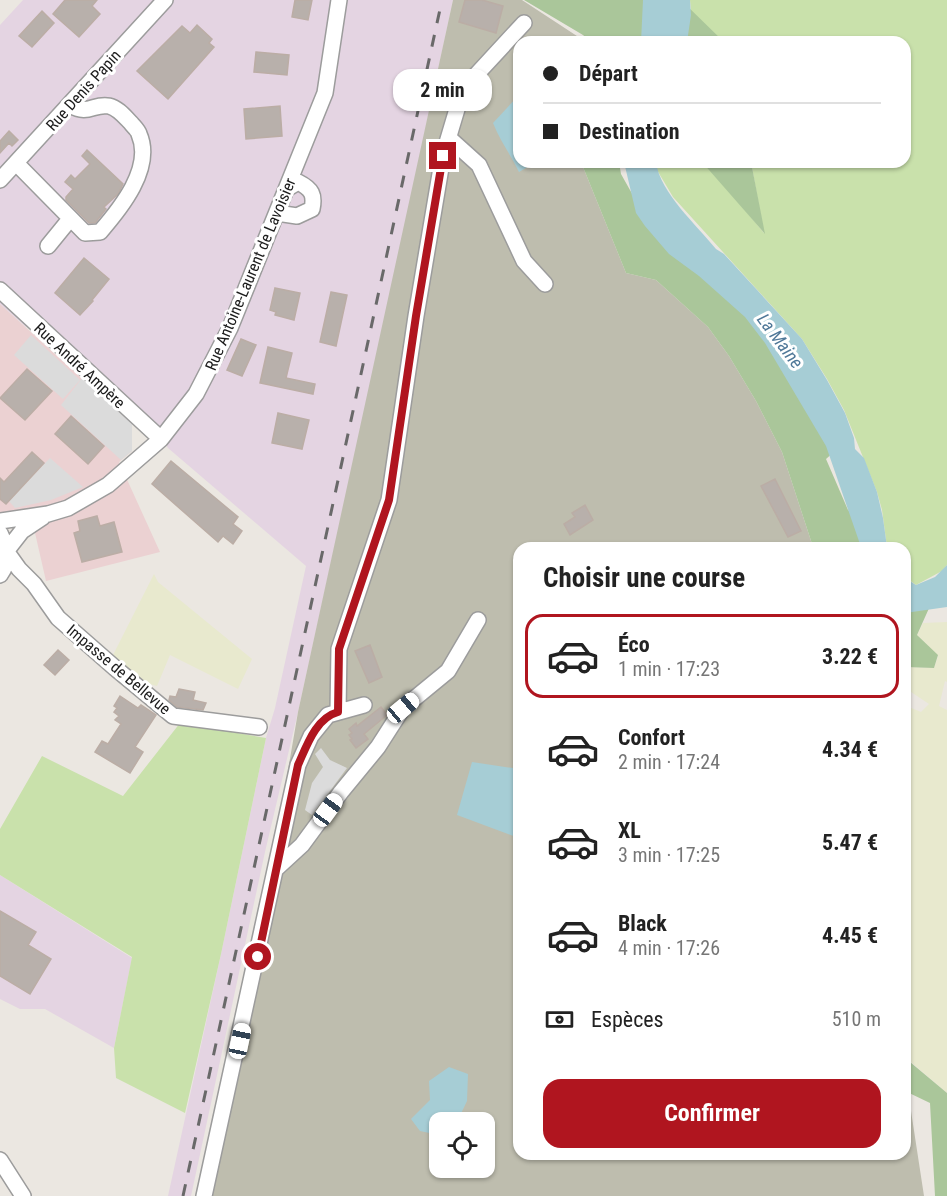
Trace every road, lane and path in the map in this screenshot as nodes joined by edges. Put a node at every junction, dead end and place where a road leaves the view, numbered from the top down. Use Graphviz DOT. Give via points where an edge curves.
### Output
graph roads {
  1 [pos="165,0"];
  2 [pos="339,0"];
  3 [pos="524,23"];
  4 [pos="70,105"];
  5 [pos="449,138"];
  6 [pos="16,163"];
  7 [pos="0,180"];
  8 [pos="288,188"];
  9 [pos="277,213"];
  10 [pos="70,219"];
  11 [pos="48,246"];
  12 [pos="545,284"];
  13 [pos="0,290"];
  14 [pos="161,439"];
  15 [pos="48,514"];
  16 [pos="0,520"];
  17 [pos="0,533"];
  18 [pos="9,552"];
  19 [pos="0,576"];
  20 [pos="34,584"];
  21 [pos="478,620"];
  22 [pos="364,705"];
  23 [pos="338,712"];
  24 [pos="259,727"];
  25 [pos="277,868"];
  26 [pos="0,1160"];
  27 [pos="23,1196"];
  28 [pos="204,1196"];
  1 -- 4 [label="street, Rue Denis Papin"];
  2 -- 8 [label="street, Rue Antoine-Laurent de Lavoisier" via="325,93"];
  3 -- 5 [label="street" via="463,89"];
  4 -- 6 [label="street, Rue Denis Papin"];
  4 -- 10 [label="street" via="80,111 109,106 122,113 139,134 143,153 138,179 116,214 99,232 85,233"];
  5 -- 12 [label="street" via="479,165 524,261"];
  5 -- 23 [label="street" via="416,316 389,500 339,649"];
  6 -- 7 [label="street, Rue Denis Papin"];
  6 -- 10 [label="street"];
  8 -- 9 [label="street, Rue Antoine-Laurent de Lavoisier"];
  8 -- 9 [label="street" via="298,182 309,188 314,197 312,209 297,216"];
  9 -- 14 [label="street, Rue Antoine-Laurent de Lavoisier" via="207,375"];
  10 -- 11 [label="street"];
  13 -- 14 [label="street, Rue André Ampère"];
  14 -- 15 [label="street, Rue Antoine-Laurent de Lavoisier" via="108,485 68,508"];
  15 -- 16 [label="street, Rue Antoine-Laurent de Lavoisier"];
  15 -- 18 [label="street, Rue Antoine-Laurent de Lavoisier" via="22,531"];
  17 -- 18 [label="street, Impasse de Bellevue"];
  18 -- 19 [label="street, Rue Antoine-Laurent de Lavoisier"];
  18 -- 20 [label="street, Impasse de Bellevue"];
  19 -- 20 [label="street"];
  20 -- 24 [label="street, Impasse de Bellevue" via="58,618 173,716"];
  21 -- 25 [label="street" via="447,671 403,708 302,846"];
  22 -- 23 [label="street"];
  23 -- 25 [label="street" via="328,715 311,736 298,765"];
  25 -- 28 [label="street"];
  26 -- 27 [label="street"];
}
